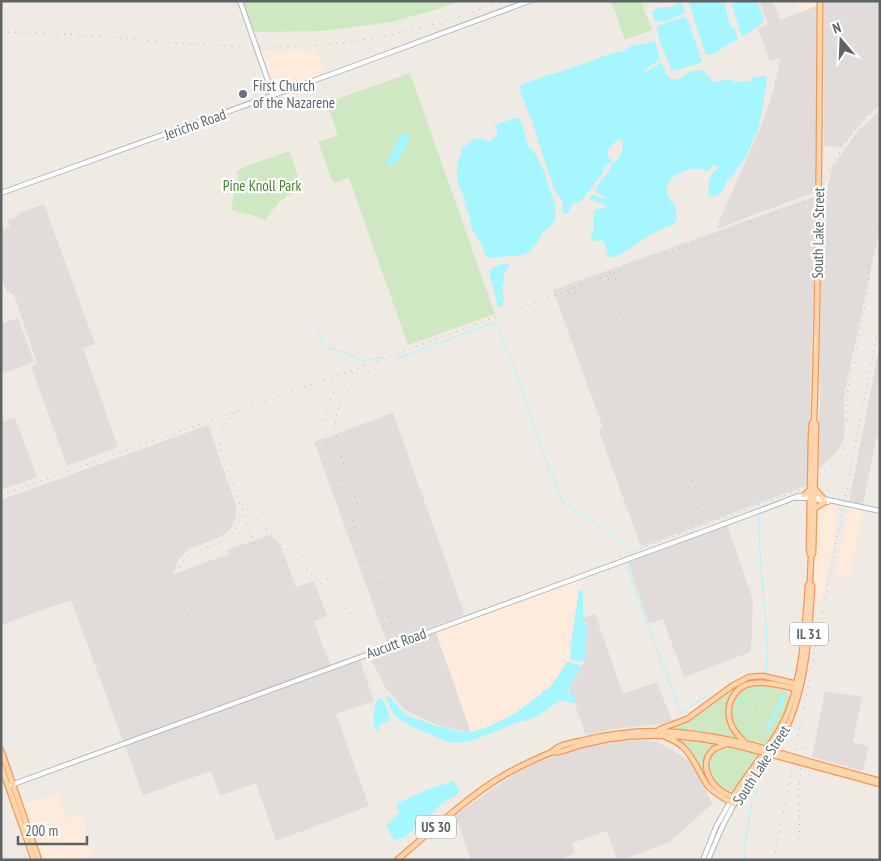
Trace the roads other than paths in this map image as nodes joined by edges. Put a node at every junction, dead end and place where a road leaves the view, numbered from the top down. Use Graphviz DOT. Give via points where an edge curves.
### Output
graph roads {
  1 [pos="240,1"];
  2 [pos="529,1"];
  3 [pos="820,1"];
  4 [pos="273,95"];
  5 [pos="1,193"];
  6 [pos="812,489"];
  7 [pos="810,497"];
  8 [pos="824,500"];
  9 [pos="812,507"];
  10 [pos="880,511"];
  11 [pos="797,687"];
  12 [pos="654,731"];
  13 [pos="662,735"];
  14 [pos="729,743"];
  15 [pos="746,744"];
  16 [pos="751,747"];
  17 [pos="1,750"];
  18 [pos="552,752"];
  19 [pos="1,766"];
  20 [pos="880,780"];
  21 [pos="873,781"];
  22 [pos="880,784"];
  23 [pos="11,785"];
  24 [pos="733,801"];
  25 [pos="34,860"];
  26 [pos="39,860"];
  27 [pos="397,860"];
  28 [pos="703,860"];
  29 [pos="708,860"];
  1 -- 4 [label="street"];
  2 -- 4 [label="street, Jericho Road"];
  3 -- 6 [label="main road, South Lake Street / IL 31"];
  4 -- 5 [label="street, Jericho Road"];
  6 -- 7 [label="main road"];
  6 -- 7 [label="main road, South Lake Street / IL 31"];
  6 -- 8 [label="main road"];
  7 -- 8 [label="street, Aucutt Road"];
  7 -- 9 [label="main road, South Lake Street / IL 31"];
  7 -- 9 [label="main road"];
  7 -- 23 [label="street, Aucutt Road" via="785,501"];
  8 -- 9 [label="main road"];
  8 -- 10 [label="street, Aucutt Road"];
  9 -- 11 [label="main road, South Lake Street / IL 31" via="813,553"];
  11 -- 12 [label="main road" via="763,676 749,677 687,719"];
  11 -- 15 [label="main road" via="757,682 738,690 729,704 729,719 734,731"];
  11 -- 24 [label="main road, South Lake Street / IL 31" via="791,717 781,738"];
  12 -- 15 [label="main road, US 30" via="703,734"];
  12 -- 18 [label="main road, US 30" via="592,738"];
  13 -- 14 [label="main road, US 30"];
  13 -- 18 [label="main road, US 30" via="613,739"];
  13 -- 24 [label="main road" via="684,747 716,794"];
  14 -- 16 [label="main road, US 30"];
  14 -- 24 [label="main road" via="711,752 706,768 714,784"];
  15 -- 16 [label="main road, US 30"];
  16 -- 21 [label="main road, US 30, bridge"];
  17 -- 23 [label="main road"];
  18 -- 27 [label="main road, US 30" via="491,783"];
  19 -- 23 [label="main road"];
  20 -- 21 [label="main road, US 30"];
  21 -- 22 [label="main road, US 30"];
  23 -- 25 [label="main road"];
  23 -- 26 [label="main road"];
  24 -- 28 [label="street, South Lake Street / IL 31" via="716,826"];
  24 -- 29 [label="street, South Lake Street / IL 31"];
}
